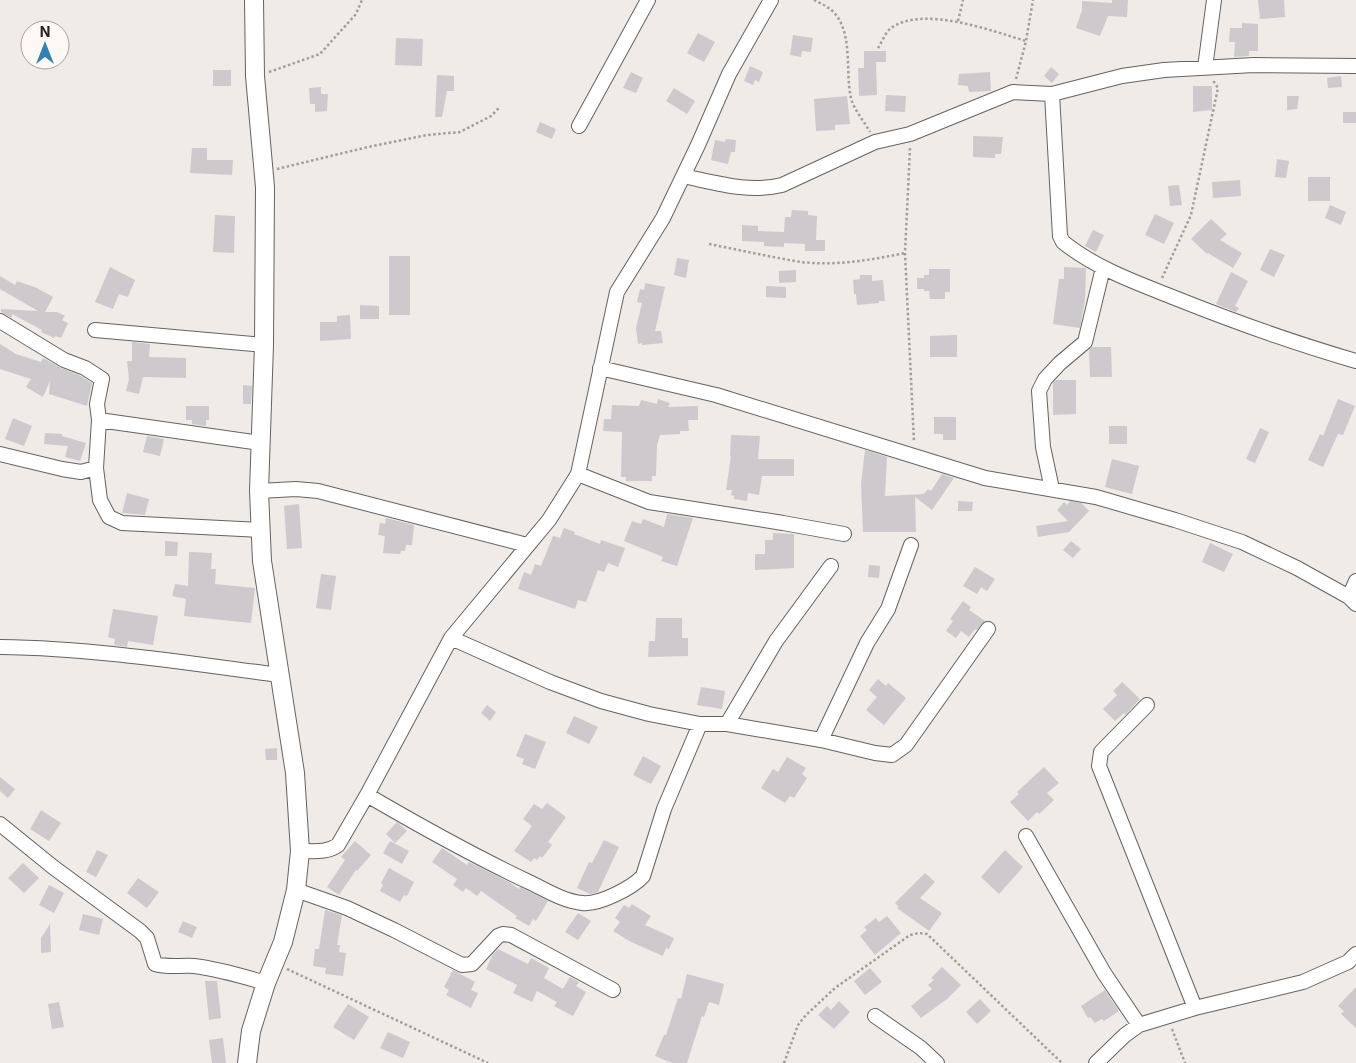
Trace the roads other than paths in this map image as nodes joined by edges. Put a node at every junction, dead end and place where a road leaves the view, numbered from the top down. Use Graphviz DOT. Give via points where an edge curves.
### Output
graph roads {
  1 [pos="254,0"];
  2 [pos="648,0"];
  3 [pos="771,0"];
  4 [pos="1214,0"];
  5 [pos="1356,66"];
  6 [pos="1205,68"];
  7 [pos="1052,94"];
  8 [pos="579,126"];
  9 [pos="683,176"];
  10 [pos="1103,268"];
  11 [pos="0,321"];
  12 [pos="95,330"];
  13 [pos="264,345"];
  14 [pos="1356,361"];
  15 [pos="600,368"];
  16 [pos="99,420"];
  17 [pos="260,443"];
  18 [pos="0,454"];
  19 [pos="96,468"];
  20 [pos="578,474"];
  21 [pos="1052,489"];
  22 [pos="259,491"];
  23 [pos="260,530"];
  24 [pos="844,534"];
  25 [pos="911,544"];
  26 [pos="527,545"];
  27 [pos="831,566"];
  28 [pos="1356,581"];
  29 [pos="1352,601"];
  30 [pos="988,629"];
  31 [pos="451,638"];
  32 [pos="0,647"];
  33 [pos="279,675"];
  34 [pos="1147,705"];
  35 [pos="700,724"];
  36 [pos="726,724"];
  37 [pos="821,740"];
  38 [pos="368,795"];
  39 [pos="0,824"];
  40 [pos="1026,836"];
  41 [pos="300,851"];
  42 [pos="296,890"];
  43 [pos="1356,954"];
  44 [pos="266,983"];
  45 [pos="612,990"];
  46 [pos="1195,1008"];
  47 [pos="875,1016"];
  48 [pos="1139,1025"];
  49 [pos="247,1063"];
  50 [pos="937,1063"];
  51 [pos="1096,1063"];
  1 -- 13 [label="street" via="255,76 264,172"];
  2 -- 8 [label="street"];
  3 -- 9 [label="street" via="729,74"];
  4 -- 6 [label="street"];
  5 -- 6 [label="street"];
  6 -- 7 [label="street" via="1122,76"];
  7 -- 9 [label="street" via="1013,92 910,134 875,142 782,185 735,187"];
  7 -- 10 [label="street" via="1060,236 1067,246"];
  9 -- 15 [label="street" via="662,218 617,292"];
  10 -- 14 [label="street" via="1232,321"];
  10 -- 21 [label="street" via="1085,342 1060,363 1039,391 1043,447"];
  11 -- 16 [label="street" via="102,380 97,404"];
  12 -- 13 [label="street"];
  13 -- 17 [label="street"];
  15 -- 20 [label="street"];
  15 -- 21 [label="street" via="716,395 985,478"];
  16 -- 17 [label="street"];
  16 -- 19 [label="street"];
  17 -- 22 [label="street"];
  18 -- 19 [label="street" via="81,472"];
  19 -- 23 [label="street" via="104,510 109,517 122,523"];
  20 -- 24 [label="street" via="649,502"];
  20 -- 26 [label="street" via="549,520"];
  21 -- 29 [label="street" via="1096,497 1242,542 1297,568"];
  22 -- 23 [label="street"];
  22 -- 26 [label="street" via="318,491"];
  23 -- 33 [label="street"];
  25 -- 37 [label="street" via="888,610 867,643"];
  26 -- 31 [label="street"];
  27 -- 36 [label="street" via="776,641"];
  28 -- 29 [label="street"];
  30 -- 37 [label="street" via="906,745 892,755"];
  31 -- 35 [label="street" via="601,701"];
  31 -- 38 [label="street"];
  32 -- 33 [label="street" via="147,658"];
  33 -- 41 [label="street" via="295,772"];
  34 -- 46 [label="street" via="1101,752 1099,766"];
  35 -- 36 [label="street"];
  35 -- 38 [label="street" via="664,809 643,876 636,883 600,901 584,904 568,900 507,872"];
  36 -- 37 [label="street"];
  38 -- 41 [label="street" via="332,850"];
  39 -- 44 [label="street" via="140,931 147,938 155,964 226,971"];
  40 -- 48 [label="street" via="1104,973"];
  41 -- 42 [label="street"];
  42 -- 44 [label="street" via="283,942"];
  42 -- 45 [label="street" via="347,908 462,965 472,964 498,936 511,935"];
  43 -- 46 [label="street" via="1348,962 1303,982"];
  44 -- 49 [label="street" via="251,1031"];
  46 -- 48 [label="street"];
  47 -- 50 [label="street"];
  48 -- 51 [label="street"];
}
